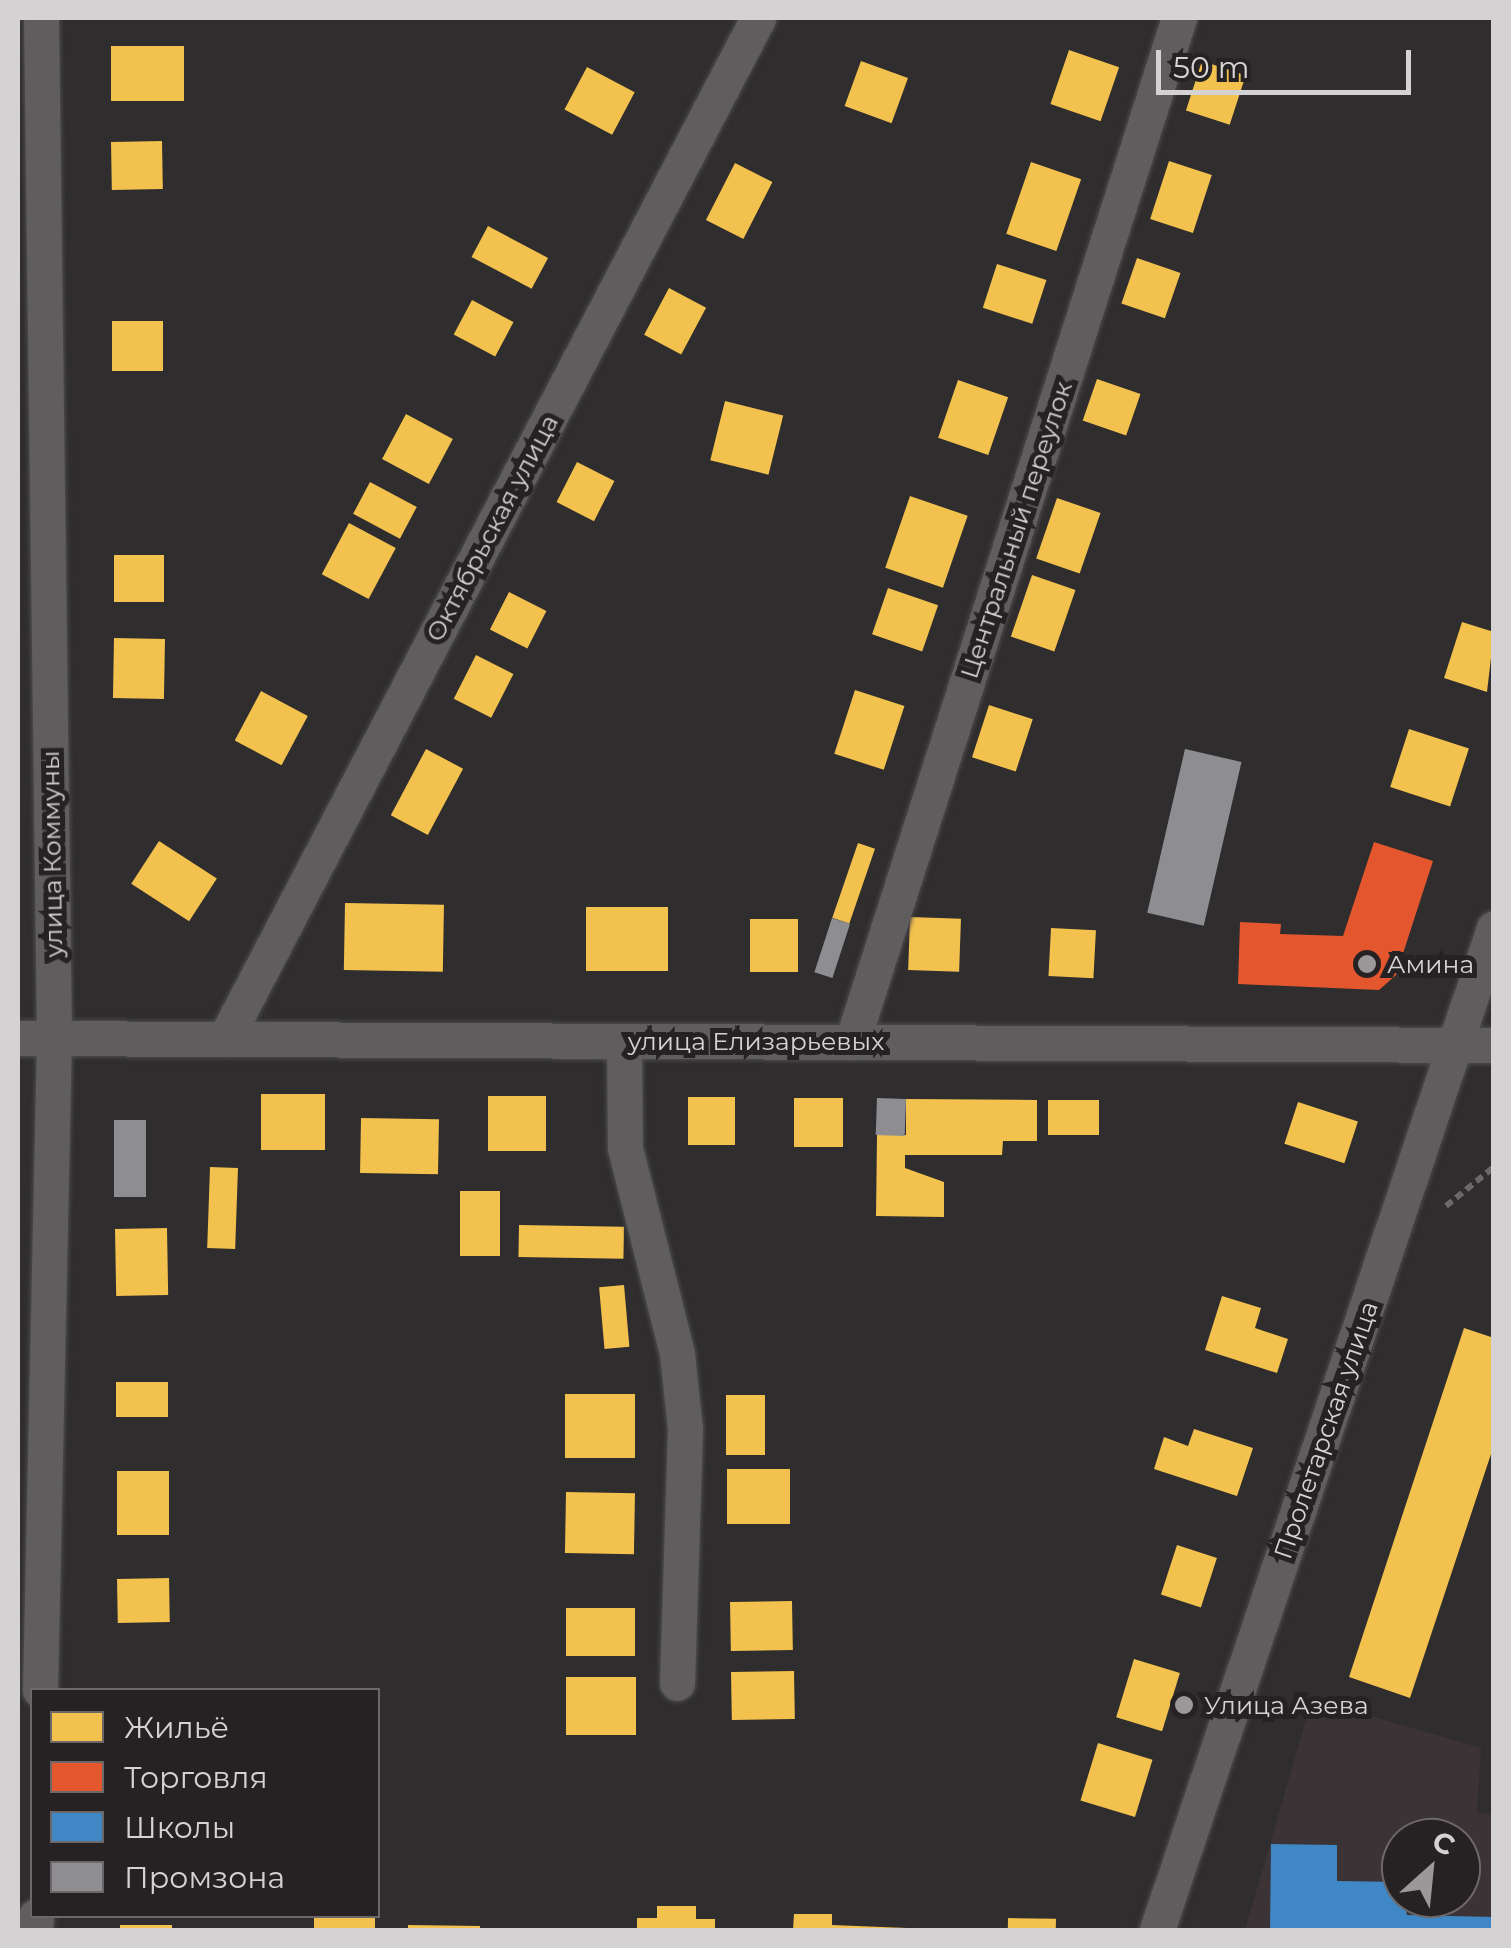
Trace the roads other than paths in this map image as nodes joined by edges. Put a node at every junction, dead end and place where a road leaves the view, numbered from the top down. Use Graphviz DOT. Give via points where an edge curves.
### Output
graph roads {
  1 [pos="41,18"];
  2 [pos="758,18"];
  3 [pos="1180,18"];
  4 [pos="1494,928"];
  5 [pos="18,1038"];
  6 [pos="54,1038"];
  7 [pos="225,1039"];
  8 [pos="624,1040"];
  9 [pos="852,1042"];
  10 [pos="1456,1044"];
  11 [pos="1494,1046"];
  12 [pos="677,1684"];
  13 [pos="40,1688"];
  14 [pos="1157,1930"];
  1 -- 6 [label="street, улица Коммуны"];
  2 -- 7 [label="street, Октябрьская улица"];
  3 -- 9 [label="street, Центральный переулок"];
  4 -- 10 [label="street, Пролетарская улица"];
  5 -- 6 [label="street, улица Елизарьевых"];
  6 -- 7 [label="street, улица Елизарьевых"];
  6 -- 13 [label="street, улица Коммуны"];
  7 -- 8 [label="street, улица Елизарьевых"];
  8 -- 9 [label="street, улица Елизарьевых"];
  8 -- 12 [label="street" via="625,1148 677,1354 685,1429"];
  9 -- 10 [label="street, улица Елизарьевых"];
  10 -- 11 [label="street, улица Елизарьевых"];
  10 -- 14 [label="street, Пролетарская улица"];
}
